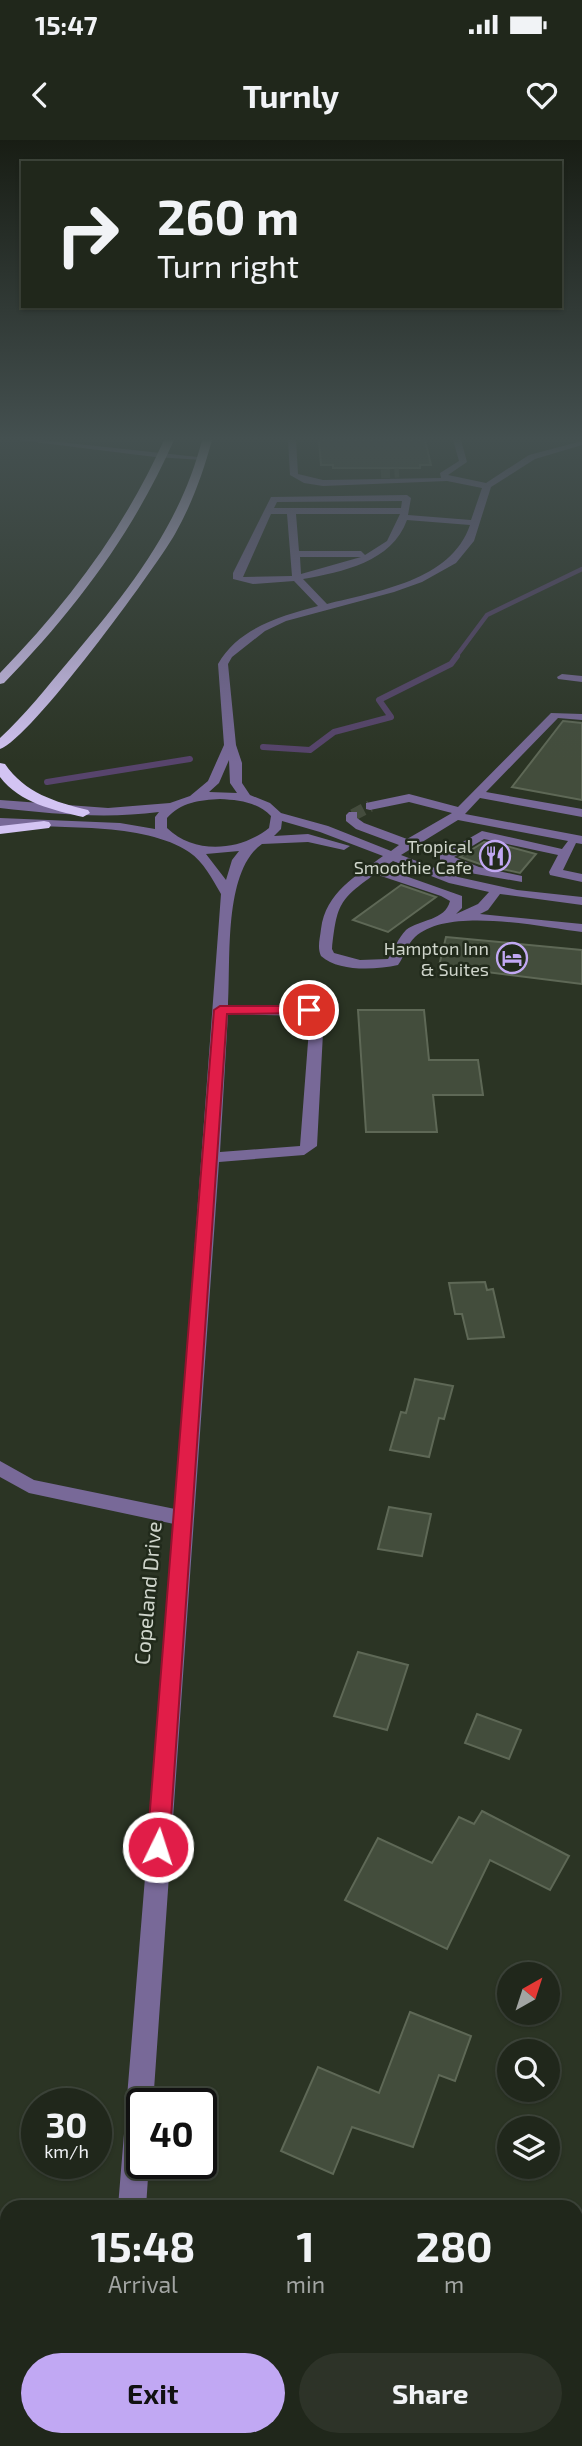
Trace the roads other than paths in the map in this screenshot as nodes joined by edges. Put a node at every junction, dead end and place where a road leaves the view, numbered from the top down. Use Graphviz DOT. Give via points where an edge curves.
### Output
graph roads {
  1 [pos="110,548"];
  2 [pos="161,548"];
  3 [pos="250,548"];
  4 [pos="294,548"];
  5 [pos="385,548"];
  6 [pos="464,548"];
  7 [pos="371,554"];
  8 [pos="295,555"];
  9 [pos="297,579"];
  10 [pos="324,607"];
  11 [pos="562,677"];
  12 [pos="582,679"];
  13 [pos="0,680"];
  14 [pos="582,717"];
  15 [pos="3,742"];
  16 [pos="230,745"];
  17 [pos="0,758"];
  18 [pos="0,767"];
  19 [pos="476,794"];
  20 [pos="194,798"];
  21 [pos="246,798"];
  22 [pos="0,804"];
  23 [pos="173,806"];
  24 [pos="370,806"];
  25 [pos="83,813"];
  26 [pos="458,813"];
  27 [pos="582,813"];
  28 [pos="276,817"];
  29 [pos="0,822"];
  30 [pos="44,825"];
  31 [pos="324,829"];
  32 [pos="0,830"];
  33 [pos="165,835"];
  34 [pos="578,839"];
  35 [pos="257,842"];
  36 [pos="408,844"];
  37 [pos="191,847"];
  38 [pos="565,853"];
  39 [pos="392,857"];
  40 [pos="374,869"];
  41 [pos="517,878"];
  42 [pos="582,878"];
  43 [pos="497,890"];
  44 [pos="228,894"];
  45 [pos="582,901"];
  46 [pos="466,916"];
  47 [pos="445,918"];
  48 [pos="582,928"];
  49 [pos="220,1010"];
  50 [pos="211,1157"];
  51 [pos="0,1468"];
  52 [pos="183,1518"];
  53 [pos="133,2200"];
  1 -- 13 [label="highway" via="44,636"];
  2 -- 15 [label="highway" via="108,624"];
  3 -- 9 [label="street" via="238,579"];
  4 -- 8 [label="street"];
  5 -- 7 [label="street"];
  6 -- 10 [label="street" via="435,572 391,590"];
  7 -- 8 [label="street"];
  7 -- 9 [label="street"];
  8 -- 9 [label="street"];
  9 -- 10 [label="street"];
  10 -- 16 [label="street" via="261,629 228,655 223,664"];
  11 -- 12 [label="street"];
  14 -- 19 [label="street" via="555,715"];
  15 -- 17 [label="highway"];
  16 -- 20 [label="street" via="213,783"];
  16 -- 21 [label="street" via="236,783"];
  18 -- 25 [label="highway" via="8,780 32,797"];
  19 -- 26 [label="street"];
  19 -- 27 [label="street"];
  20 -- 21 [label="street"];
  20 -- 23 [label="street"];
  21 -- 28 [label="street" via="266,805"];
  22 -- 25 [label="street"];
  23 -- 25 [label="street"];
  23 -- 33 [label="street" via="159,823"];
  24 -- 26 [label="street" via="409,799"];
  26 -- 34 [label="street"];
  26 -- 36 [label="street"];
  28 -- 31 [label="street"];
  28 -- 35 [label="street, Copeland Drive" via="275,829"];
  29 -- 30 [label="street"];
  30 -- 32 [label="highway"];
  30 -- 33 [label="street" via="120,827"];
  31 -- 36 [label="street" via="351,816 360,827"];
  31 -- 39 [label="street"];
  33 -- 37 [label="street"];
  34 -- 38 [label="street"];
  35 -- 37 [label="street" via="229,849"];
  35 -- 39 [label="street" via="308,838"];
  35 -- 44 [label="street, Copeland Drive" via="238,860"];
  36 -- 39 [label="street"];
  37 -- 44 [label="street" via="205,859"];
  38 -- 41 [label="street" via="482,835 444,858"];
  38 -- 42 [label="street" via="555,872"];
  39 -- 40 [label="street"];
  39 -- 43 [label="street"];
  40 -- 47 [label="street" via="457,899"];
  40 -- 47 [label="street" via="342,892 329,917 328,956 371,965 393,962 410,934"];
  43 -- 45 [label="street"];
  43 -- 46 [label="street"];
  44 -- 49 [label="street, Copeland Drive"];
  46 -- 47 [label="street"];
  46 -- 48 [label="street"];
  49 -- 50 [label="street, Copeland Drive"];
  49 -- 50 [label="street" via="315,1012 309,1146"];
  50 -- 52 [label="street, Copeland Drive"];
  51 -- 52 [label="street" via="29,1486"];
  52 -- 53 [label="street, Copeland Drive"];
}
